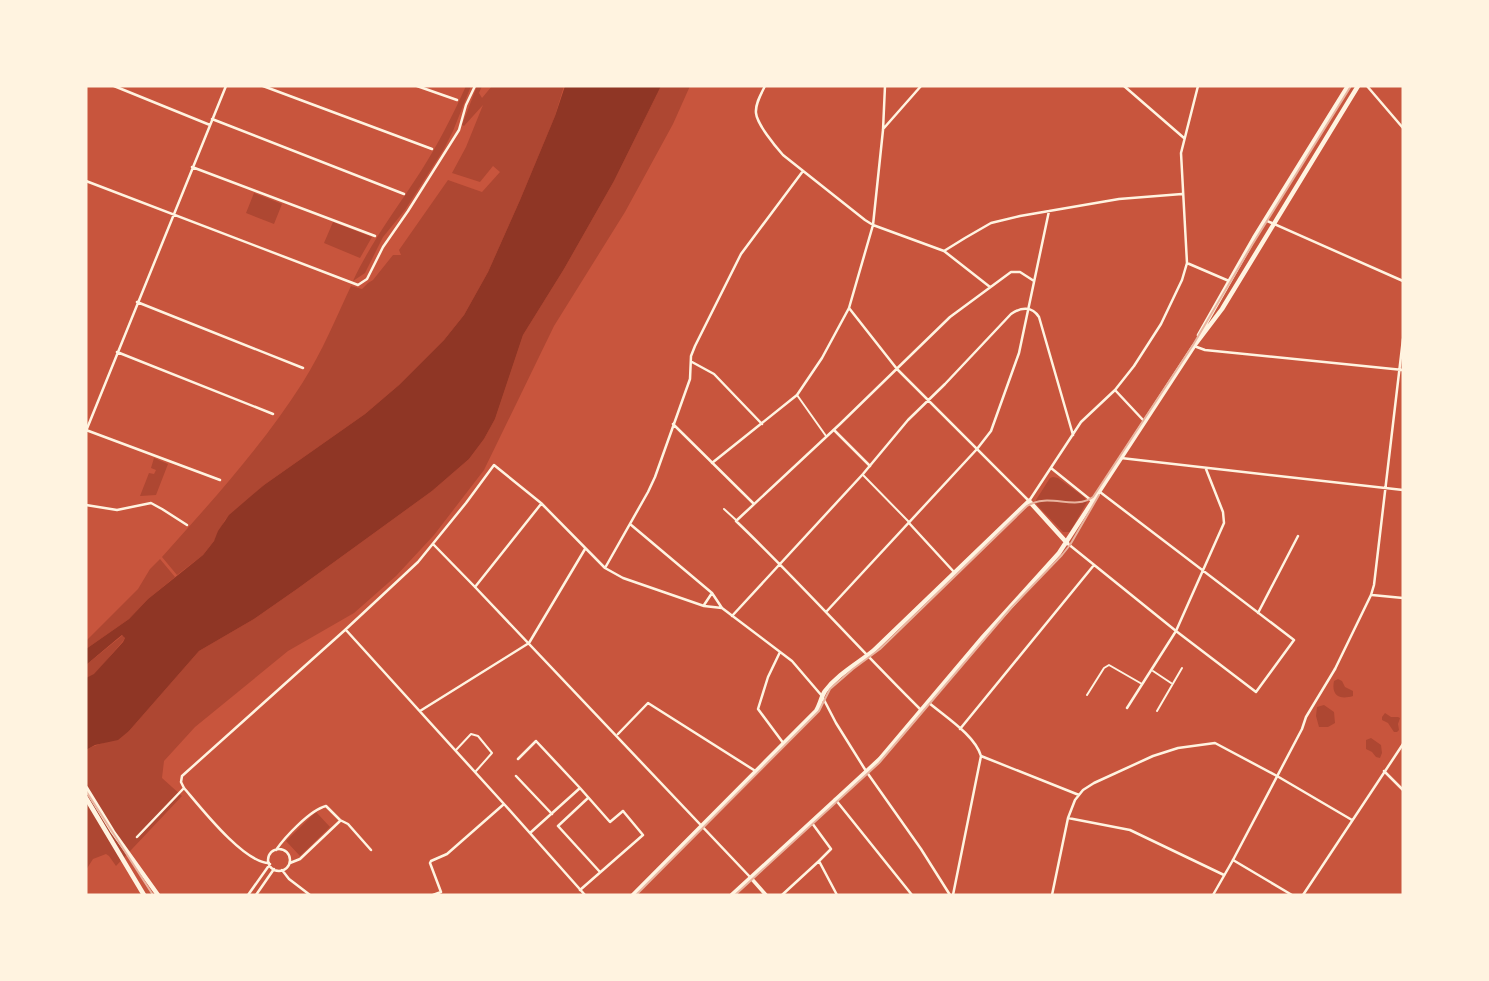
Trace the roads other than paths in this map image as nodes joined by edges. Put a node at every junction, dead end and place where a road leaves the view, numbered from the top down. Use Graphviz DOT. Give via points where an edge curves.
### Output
graph roads {
  1 [pos="114,86"];
  2 [pos="226,86"];
  3 [pos="263,86"];
  4 [pos="417,86"];
  5 [pos="475,86"];
  6 [pos="765,86"];
  7 [pos="885,86"];
  8 [pos="921,86"];
  9 [pos="1124,86"];
  10 [pos="1198,86"];
  11 [pos="1348,86"];
  12 [pos="1358,86"];
  13 [pos="1367,86"];
  14 [pos="457,100"];
  15 [pos="212,120"];
  16 [pos="210,125"];
  17 [pos="1403,128"];
  18 [pos="883,130"];
  19 [pos="1184,138"];
  20 [pos="432,149"];
  21 [pos="192,167"];
  22 [pos="803,172"];
  23 [pos="86,181"];
  24 [pos="404,194"];
  25 [pos="1183,194"];
  26 [pos="1049,212"];
  27 [pos="173,215"];
  28 [pos="1265,220"];
  29 [pos="1273,223"];
  30 [pos="873,225"];
  31 [pos="375,236"];
  32 [pos="944,251"];
  33 [pos="1187,263"];
  34 [pos="1034,281"];
  35 [pos="1230,281"];
  36 [pos="1403,281"];
  37 [pos="990,287"];
  38 [pos="137,302"];
  39 [pos="849,308"];
  40 [pos="1029,308"];
  41 [pos="1403,339"];
  42 [pos="1195,346"];
  43 [pos="117,352"];
  44 [pos="691,362"];
  45 [pos="303,368"];
  46 [pos="897,369"];
  47 [pos="1402,369"];
  48 [pos="1115,390"];
  49 [pos="797,395"];
  50 [pos="928,401"];
  51 [pos="273,414"];
  52 [pos="1144,421"];
  53 [pos="673,424"];
  54 [pos="762,424"];
  55 [pos="86,430"];
  56 [pos="834,430"];
  57 [pos="1073,435"];
  58 [pos="826,437"];
  59 [pos="976,449"];
  60 [pos="1121,458"];
  61 [pos="712,463"];
  62 [pos="870,466"];
  63 [pos="1051,468"];
  64 [pos="1206,469"];
  65 [pos="863,474"];
  66 [pos="220,480"];
  67 [pos="1385,488"];
  68 [pos="1403,490"];
  69 [pos="1099,491"];
  70 [pos="1029,501"];
  71 [pos="1093,501"];
  72 [pos="541,503"];
  73 [pos="754,503"];
  74 [pos="86,505"];
  75 [pos="724,509"];
  76 [pos="736,521"];
  77 [pos="908,522"];
  78 [pos="630,524"];
  79 [pos="187,525"];
  80 [pos="1298,536"];
  81 [pos="1067,543"];
  82 [pos="433,544"];
  83 [pos="585,549"];
  84 [pos="780,563"];
  85 [pos="1094,565"];
  86 [pos="605,568"];
  87 [pos="1203,570"];
  88 [pos="954,572"];
  89 [pos="475,587"];
  90 [pos="712,593"];
  91 [pos="1371,595"];
  92 [pos="1403,598"];
  93 [pos="704,606"];
  94 [pos="722,608"];
  95 [pos="826,612"];
  96 [pos="1258,613"];
  97 [pos="732,616"];
  98 [pos="345,630"];
  99 [pos="1175,631"];
  100 [pos="529,643"];
  101 [pos="780,652"];
  102 [pos="867,656"];
  103 [pos="1182,668"];
  104 [pos="1152,670"];
  105 [pos="1143,684"];
  106 [pos="1172,684"];
  107 [pos="1087,695"];
  108 [pos="822,696"];
  109 [pos="928,702"];
  110 [pos="1127,708"];
  111 [pos="921,710"];
  112 [pos="420,711"];
  113 [pos="1157,711"];
  114 [pos="960,729"];
  115 [pos="617,735"];
  116 [pos="784,744"];
  117 [pos="1403,744"];
  118 [pos="455,750"];
  119 [pos="981,756"];
  120 [pos="518,759"];
  121 [pos="866,771"];
  122 [pos="1384,771"];
  123 [pos="475,772"];
  124 [pos="757,772"];
  125 [pos="516,776"];
  126 [pos="1277,776"];
  127 [pos="86,788"];
  128 [pos="184,788"];
  129 [pos="580,788"];
  130 [pos="1403,790"];
  131 [pos="1079,795"];
  132 [pos="86,798"];
  133 [pos="588,798"];
  134 [pos="835,799"];
  135 [pos="504,804"];
  136 [pos="552,814"];
  137 [pos="1068,818"];
  138 [pos="341,820"];
  139 [pos="1352,820"];
  140 [pos="811,821"];
  141 [pos="106,826"];
  142 [pos="702,826"];
  143 [pos="530,833"];
  144 [pos="137,837"];
  145 [pos="276,850"];
  146 [pos="371,850"];
  147 [pos="1233,860"];
  148 [pos="819,861"];
  149 [pos="290,863"];
  150 [pos="270,864"];
  151 [pos="274,869"];
  152 [pos="282,870"];
  153 [pos="600,872"];
  154 [pos="1224,875"];
  155 [pos="751,878"];
  156 [pos="580,890"];
  157 [pos="442,894"];
  158 [pos="144,895"];
  159 [pos="158,895"];
  160 [pos="248,895"];
  161 [pos="256,895"];
  162 [pos="310,895"];
  163 [pos="433,895"];
  164 [pos="585,895"];
  165 [pos="633,895"];
  166 [pos="732,895"];
  167 [pos="766,895"];
  168 [pos="782,895"];
  169 [pos="837,895"];
  170 [pos="912,895"];
  171 [pos="951,895"];
  172 [pos="1052,895"];
  173 [pos="1213,895"];
  174 [pos="1292,895"];
  175 [pos="1303,895"];
  1 -- 16 [label="street"];
  2 -- 15 [label="street"];
  3 -- 20 [label="street"];
  4 -- 14 [label="street"];
  5 -- 27 [label="street" via="458,130 383,247 368,279 358,285"];
  6 -- 22 [label="street" via="756,115 783,155"];
  7 -- 18 [label="street"];
  8 -- 18 [label="street"];
  9 -- 19 [label="street"];
  10 -- 19 [label="street"];
  11 -- 28 [label="main road"];
  12 -- 29 [label="main road"];
  13 -- 17 [label="street"];
  15 -- 16 [label="street"];
  15 -- 24 [label="street"];
  16 -- 21 [label="street"];
  18 -- 30 [label="street"];
  19 -- 25 [label="street"];
  21 -- 27 [label="street"];
  21 -- 31 [label="street"];
  22 -- 30 [label="street"];
  22 -- 44 [label="street" via="741,254"];
  23 -- 27 [label="street"];
  25 -- 26 [label="street" via="1119,199"];
  25 -- 33 [label="street"];
  26 -- 32 [label="street" via="991,223"];
  26 -- 34 [label="street"];
  27 -- 38 [label="street"];
  28 -- 29 [label="street"];
  28 -- 35 [label="main road"];
  29 -- 36 [label="street"];
  29 -- 42 [label="main road"];
  30 -- 32 [label="street"];
  30 -- 39 [label="street"];
  32 -- 37 [label="street"];
  33 -- 35 [label="street"];
  33 -- 48 [label="street" via="1161,324"];
  34 -- 37 [label="street" via="1015,271"];
  34 -- 40 [label="street"];
  35 -- 42 [label="main road"];
  37 -- 46 [label="street" via="950,317"];
  38 -- 43 [label="street"];
  38 -- 45 [label="street"];
  39 -- 46 [label="street"];
  39 -- 49 [label="street"];
  40 -- 50 [label="street" via="1011,314"];
  40 -- 57 [label="street" via="1039,317"];
  40 -- 59 [label="street" via="1013,374 991,431"];
  41 -- 47 [label="street"];
  42 -- 47 [label="street"];
  42 -- 52 [label="main road"];
  43 -- 51 [label="street"];
  43 -- 55 [label="street"];
  44 -- 53 [label="street" via="690,379"];
  44 -- 54 [label="street" via="723,382"];
  46 -- 50 [label="street"];
  46 -- 56 [label="street"];
  47 -- 67 [label="street"];
  48 -- 52 [label="street"];
  48 -- 57 [label="street"];
  49 -- 54 [label="street"];
  49 -- 58 [label="lane"];
  50 -- 59 [label="street"];
  50 -- 62 [label="street"];
  52 -- 60 [label="main road"];
  53 -- 61 [label="street"];
  53 -- 78 [label="street" via="655,477"];
  54 -- 61 [label="street"];
  55 -- 66 [label="street"];
  56 -- 58 [label="street"];
  56 -- 62 [label="street"];
  57 -- 63 [label="street"];
  58 -- 73 [label="street"];
  59 -- 70 [label="street"];
  59 -- 77 [label="street"];
  60 -- 64 [label="street"];
  60 -- 69 [label="main road"];
  61 -- 73 [label="street"];
  62 -- 65 [label="street"];
  63 -- 70 [label="street"];
  63 -- 71 [label="street"];
  64 -- 67 [label="street"];
  64 -- 87 [label="street" via="1224,523"];
  65 -- 77 [label="lane"];
  65 -- 84 [label="street"];
  67 -- 68 [label="street"];
  67 -- 91 [label="street"];
  69 -- 71 [label="main road"];
  69 -- 87 [label="street"];
  70 -- 81 [label="main road"];
  70 -- 88 [label="main road"];
  71 -- 81 [label="main road"];
  72 -- 82 [label="street" via="494,465"];
  72 -- 83 [label="street"];
  72 -- 89 [label="street"];
  73 -- 76 [label="street"];
  74 -- 79 [label="street" via="117,510 150,503"];
  75 -- 76 [label="lane"];
  76 -- 84 [label="street"];
  77 -- 88 [label="street"];
  77 -- 95 [label="street"];
  78 -- 86 [label="street"];
  78 -- 90 [label="street"];
  80 -- 96 [label="street"];
  81 -- 85 [label="street"];
  81 -- 109 [label="main road"];
  82 -- 89 [label="street"];
  82 -- 98 [label="street"];
  83 -- 86 [label="street"];
  83 -- 100 [label="street"];
  84 -- 95 [label="street"];
  84 -- 97 [label="street"];
  85 -- 99 [label="street"];
  85 -- 114 [label="street"];
  86 -- 93 [label="street"];
  87 -- 96 [label="street"];
  87 -- 99 [label="street"];
  88 -- 102 [label="main road"];
  89 -- 100 [label="street"];
  90 -- 93 [label="street"];
  90 -- 94 [label="street"];
  91 -- 92 [label="street"];
  91 -- 126 [label="street"];
  93 -- 94 [label="street"];
  94 -- 97 [label="street"];
  95 -- 102 [label="street"];
  96 -- 99 [label="street" via="1294,640 1256,692"];
  97 -- 101 [label="street"];
  98 -- 112 [label="street"];
  98 -- 128 [label="street" via="182,776"];
  99 -- 104 [label="street"];
  100 -- 112 [label="street"];
  100 -- 115 [label="street"];
  101 -- 108 [label="street"];
  101 -- 116 [label="street" via="758,709"];
  102 -- 108 [label="main road"];
  102 -- 111 [label="street"];
  103 -- 106 [label="lane"];
  104 -- 105 [label="street"];
  104 -- 106 [label="lane"];
  105 -- 107 [label="lane" via="1109,665"];
  105 -- 110 [label="street"];
  106 -- 113 [label="lane"];
  108 -- 116 [label="main road" via="816,711"];
  108 -- 121 [label="street"];
  109 -- 111 [label="main road"];
  109 -- 114 [label="street"];
  111 -- 121 [label="main road"];
  112 -- 118 [label="street"];
  114 -- 119 [label="street"];
  115 -- 124 [label="street" via="648,703"];
  115 -- 142 [label="street"];
  116 -- 124 [label="main road"];
  117 -- 122 [label="street"];
  118 -- 123 [label="street"];
  118 -- 123 [label="lane" via="471,734 478,736 492,753"];
  119 -- 131 [label="street"];
  119 -- 171 [label="street"];
  120 -- 129 [label="street" via="536,741"];
  121 -- 134 [label="main road"];
  121 -- 171 [label="street"];
  122 -- 130 [label="street"];
  122 -- 139 [label="street"];
  123 -- 135 [label="street"];
  124 -- 142 [label="main road"];
  125 -- 136 [label="street"];
  126 -- 131 [label="street" via="1211,742 1153,755 1089,785"];
  126 -- 139 [label="street"];
  126 -- 147 [label="street"];
  127 -- 141 [label="main road"];
  128 -- 144 [label="street"];
  128 -- 150 [label="street" via="235,845"];
  129 -- 133 [label="street"];
  129 -- 136 [label="street"];
  131 -- 137 [label="street"];
  132 -- 141 [label="main road"];
  133 -- 153 [label="street" via="558,826"];
  133 -- 153 [label="street" via="610,822 623,811 643,835"];
  134 -- 140 [label="main road"];
  134 -- 170 [label="street"];
  135 -- 143 [label="street"];
  135 -- 157 [label="street" via="447,853 431,861"];
  136 -- 143 [label="street"];
  137 -- 154 [label="street" via="1130,830"];
  137 -- 172 [label="street"];
  138 -- 145 [label="street" via="328,807 318,808"];
  138 -- 146 [label="street"];
  138 -- 149 [label="street"];
  139 -- 175 [label="street"];
  140 -- 148 [label="street" via="831,849"];
  140 -- 155 [label="main road"];
  141 -- 158 [label="main road"];
  141 -- 159 [label="main road"];
  142 -- 155 [label="street"];
  142 -- 165 [label="main road"];
  143 -- 156 [label="street"];
  145 -- 149 [label="street" via="288,853"];
  145 -- 150 [label="street" via="270,855"];
  147 -- 154 [label="street"];
  147 -- 174 [label="street"];
  148 -- 168 [label="street"];
  148 -- 169 [label="street"];
  149 -- 152 [label="street"];
  150 -- 151 [label="street"];
  150 -- 160 [label="street"];
  151 -- 152 [label="street"];
  151 -- 161 [label="street"];
  152 -- 162 [label="street"];
  153 -- 156 [label="street"];
  154 -- 173 [label="street"];
  155 -- 166 [label="main road"];
  155 -- 167 [label="street"];
  156 -- 164 [label="street"];
  157 -- 163 [label="street"];
}
